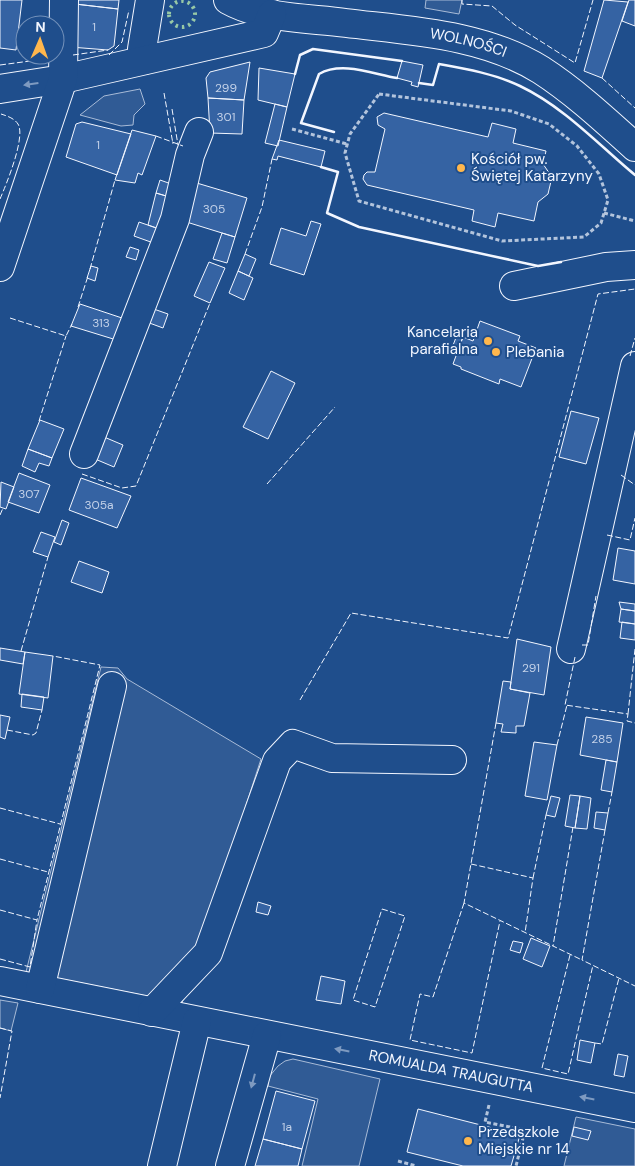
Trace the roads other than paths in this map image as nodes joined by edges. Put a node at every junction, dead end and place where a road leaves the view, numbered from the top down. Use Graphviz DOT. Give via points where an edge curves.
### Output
graph roads {
  1 [pos="64,0"];
  2 [pos="150,0"];
  3 [pos="228,0"];
  4 [pos="272,14"];
  5 [pos="144,60"];
  6 [pos="63,79"];
  7 [pos="0,89"];
  8 [pos="199,132"];
  9 [pos="635,147"];
  10 [pos="635,265"];
  11 [pos="0,267"];
  12 [pos="514,286"];
  13 [pos="635,366"];
  14 [pos="84,454"];
  15 [pos="570,649"];
  16 [pos="112,686"];
  17 [pos="452,760"];
  18 [pos="0,981"];
  19 [pos="40,989"];
  20 [pos="152,1012"];
  21 [pos="197,1022"];
  22 [pos="267,1034"];
  23 [pos="635,1108"];
  24 [pos="162,1166"];
  25 [pos="230,1166"];
  1 -- 6 [label="street"];
  2 -- 5 [label="street" via="142,49"];
  3 -- 4 [label="street, WOLNOŚCI"];
  4 -- 5 [label="street" via="264,33"];
  4 -- 9 [label="street, WOLNOŚCI" via="432,34 500,50 540,69"];
  5 -- 6 [label="street"];
  6 -- 7 [label="street, one-way"];
  6 -- 11 [label="street"];
  8 -- 14 [label="street" via="190,155 175,219"];
  10 -- 12 [label="street" via="606,267"];
  13 -- 15 [label="street"];
  16 -- 19 [label="street"];
  17 -- 20 [label="street" via="332,758 294,744 277,761 208,953"];
  18 -- 19 [label="street, ROMUALDA TRAUGUTTA"];
  19 -- 20 [label="street, ROMUALDA TRAUGUTTA"];
  20 -- 21 [label="street, ROMUALDA TRAUGUTTA"];
  21 -- 22 [label="street, ROMUALDA TRAUGUTTA"];
  21 -- 24 [label="street"];
  23 -- 22 [label="street, ROMUALDA TRAUGUTTA, one-way"];
  22 -- 25 [label="street, one-way"];
}
